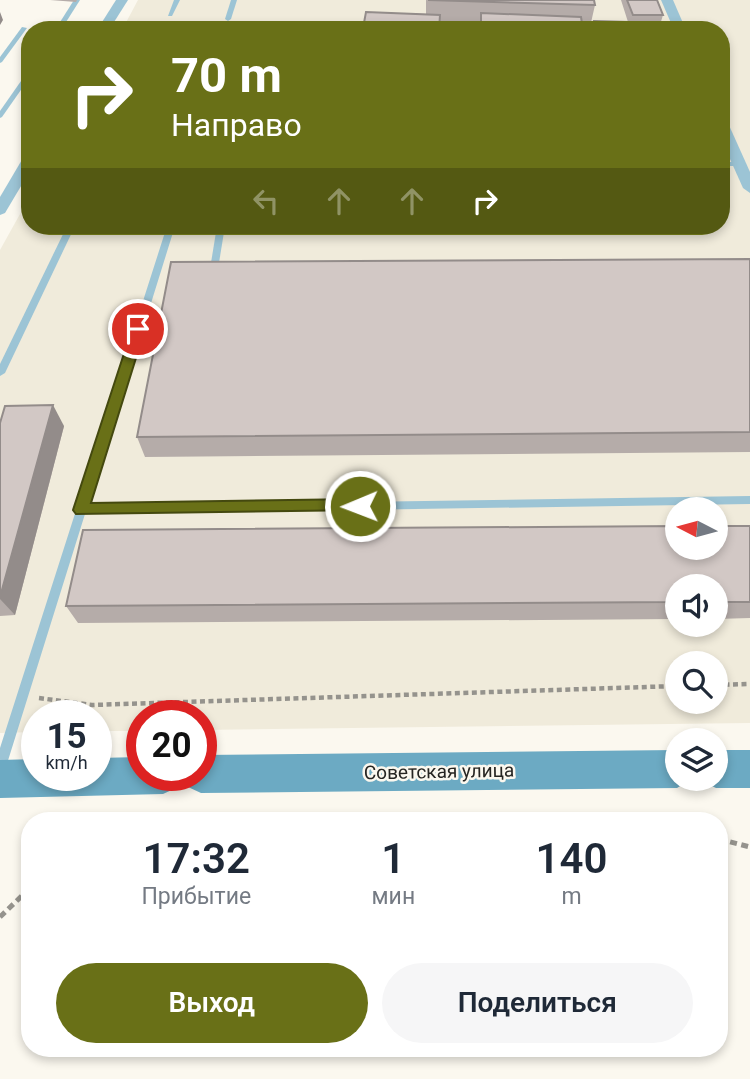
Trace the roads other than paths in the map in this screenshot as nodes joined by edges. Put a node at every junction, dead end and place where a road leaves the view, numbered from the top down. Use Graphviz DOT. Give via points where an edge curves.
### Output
graph roads {
  1 [pos="77,0"];
  2 [pos="122,0"];
  3 [pos="177,0"];
  4 [pos="234,0"];
  5 [pos="667,0"];
  6 [pos="170,15"];
  7 [pos="228,19"];
  8 [pos="64,21"];
  9 [pos="109,21"];
  10 [pos="676,21"];
  11 [pos="21,31"];
  12 [pos="0,61"];
  13 [pos="21,85"];
  14 [pos="0,116"];
  15 [pos="730,143"];
  16 [pos="730,164"];
  17 [pos="739,164"];
  18 [pos="21,174"];
  19 [pos="750,188"];
  20 [pos="0,210"];
  21 [pos="67,235"];
  22 [pos="168,235"];
  23 [pos="220,235"];
  24 [pos="213,276"];
  25 [pos="0,373"];
  26 [pos="750,500"];
  27 [pos="81,510"];
  28 [pos="0,767"];
  29 [pos="665,769"];
  30 [pos="728,769"];
  31 [pos="750,769"];
  32 [pos="217,775"];
  33 [pos="126,776"];
  34 [pos="0,779"];
  1 -- 8 [label="lane"];
  2 -- 9 [label="street"];
  3 -- 6 [label="lane"];
  4 -- 7 [label="lane"];
  5 -- 10 [label="street"];
  11 -- 12 [label="lane"];
  13 -- 14 [label="lane"];
  15 -- 17 [label="street"];
  16 -- 17 [label="lane"];
  17 -- 19 [label="street"];
  18 -- 20 [label="street"];
  21 -- 25 [label="lane"];
  22 -- 27 [label="lane"];
  23 -- 24 [label="lane"];
  26 -- 27 [label="lane"];
  27 -- 28 [label="lane"];
  29 -- 32 [label="main road, Советская улица"];
  30 -- 31 [label="main road"];
  33 -- 34 [label="main road"];
}
